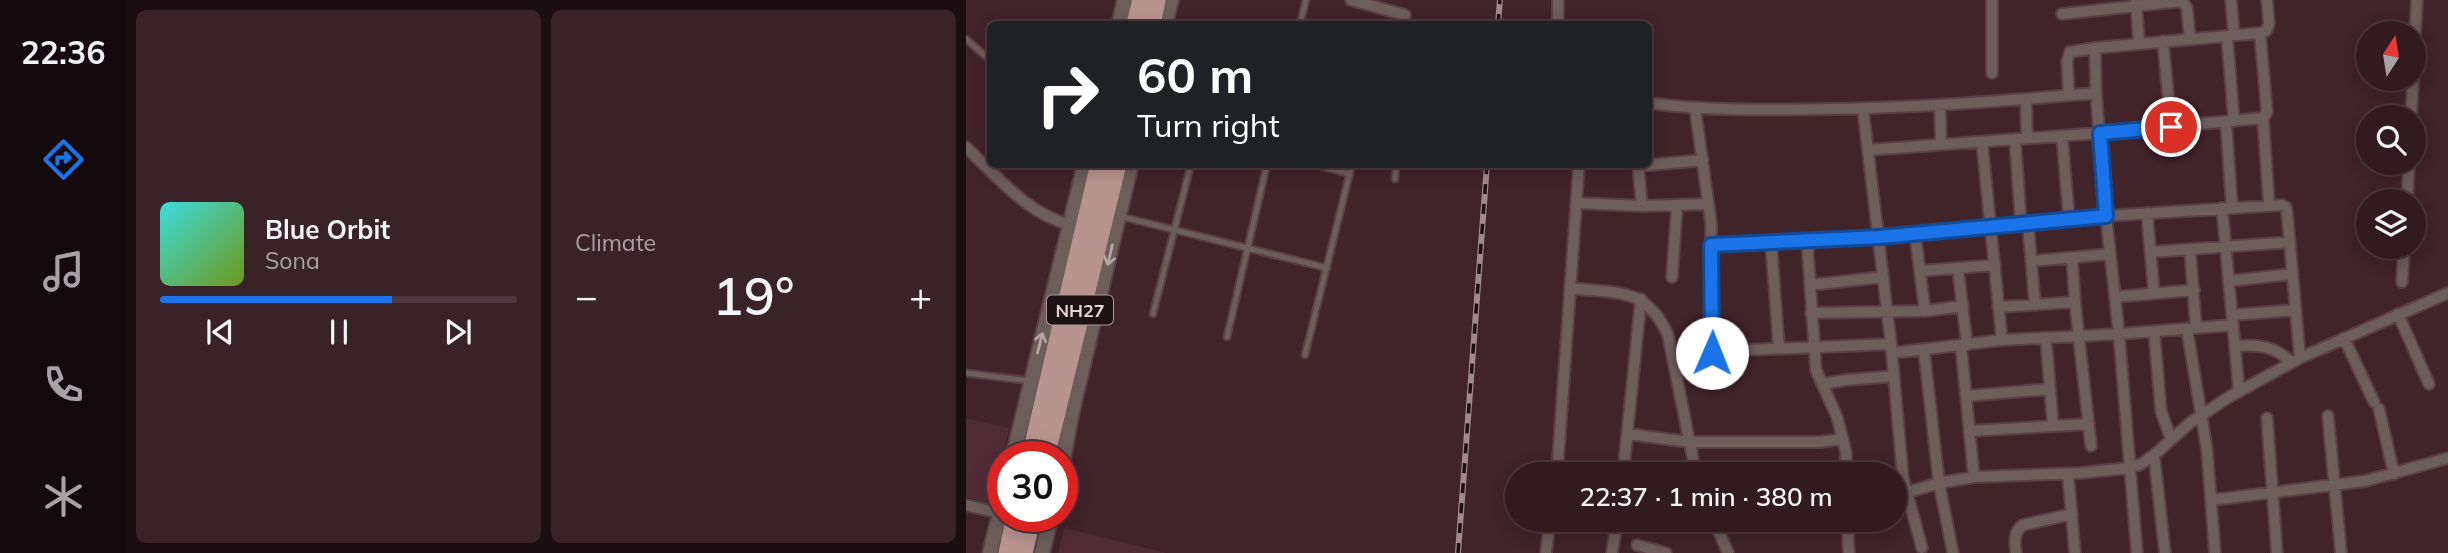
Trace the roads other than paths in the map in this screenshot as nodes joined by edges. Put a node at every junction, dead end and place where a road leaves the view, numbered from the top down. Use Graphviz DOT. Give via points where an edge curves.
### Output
graph roads {
  1 [pos="1125,0"];
  2 [pos="1142,0"];
  3 [pos="1157,0"];
  4 [pos="1171,0"];
  5 [pos="1306,0"];
  6 [pos="1352,0"];
  7 [pos="1558,0"];
  8 [pos="1992,0"];
  9 [pos="2231,0"];
  10 [pos="2267,0"];
  11 [pos="2417,0"];
  12 [pos="1364,2"];
  13 [pos="2136,3"];
  14 [pos="2062,14"];
  15 [pos="1405,15"];
  16 [pos="1120,21"];
  17 [pos="1137,21"];
  18 [pos="1152,21"];
  19 [pos="1166,21"];
  20 [pos="1301,21"];
  21 [pos="1558,21"];
  22 [pos="2416,21"];
  23 [pos="2260,33"];
  24 [pos="2231,36"];
  25 [pos="966,39"];
  26 [pos="2190,39"];
  27 [pos="2163,41"];
  28 [pos="2139,43"];
  29 [pos="2095,48"];
  30 [pos="987,57"];
  31 [pos="1992,73"];
  32 [pos="2096,93"];
  33 [pos="2069,95"];
  34 [pos="2026,99"];
  35 [pos="1652,103"];
  36 [pos="1940,105"];
  37 [pos="1695,108"];
  38 [pos="1863,108"];
  39 [pos="2263,118"];
  40 [pos="2230,121"];
  41 [pos="2171,127"];
  42 [pos="2100,133"];
  43 [pos="2062,136"];
  44 [pos="2027,138"];
  45 [pos="2015,139"];
  46 [pos="1982,142"];
  47 [pos="1941,144"];
  48 [pos="966,147"];
  49 [pos="1868,150"];
  50 [pos="1703,160"];
  51 [pos="1652,164"];
  52 [pos="987,167"];
  53 [pos="988,168"];
  54 [pos="1084,168"];
  55 [pos="1099,168"];
  56 [pos="1116,168"];
  57 [pos="1130,168"];
  58 [pos="1190,168"];
  59 [pos="1266,168"];
  60 [pos="1327,168"];
  61 [pos="1351,168"];
  62 [pos="1396,168"];
  63 [pos="1579,168"];
  64 [pos="1638,168"];
  65 [pos="1350,174"];
  66 [pos="1395,179"];
  67 [pos="1577,203"];
  68 [pos="1708,204"];
  69 [pos="2269,204"];
  70 [pos="1642,206"];
  71 [pos="1677,206"];
  72 [pos="2227,207"];
  73 [pos="2147,213"];
  74 [pos="1119,216"];
  75 [pos="2106,216"];
  76 [pos="2069,219"];
  77 [pos="2024,224"];
  78 [pos="1070,225"];
  79 [pos="1991,227"];
  80 [pos="1174,230"];
  81 [pos="1915,234"];
  82 [pos="1879,237"];
  83 [pos="1807,240"];
  84 [pos="1772,242"];
  85 [pos="2290,242"];
  86 [pos="1711,245"];
  87 [pos="2226,247"];
  88 [pos="1247,249"];
  89 [pos="2190,250"];
  90 [pos="2151,252"];
  91 [pos="2110,254"];
  92 [pos="2072,258"];
  93 [pos="2403,259"];
  94 [pos="2031,261"];
  95 [pos="1995,265"];
  96 [pos="1327,268"];
  97 [pos="1958,269"];
  98 [pos="1920,271"];
  99 [pos="2293,274"];
  100 [pos="1672,277"];
  101 [pos="1883,277"];
  102 [pos="2229,281"];
  103 [pos="2402,282"];
  104 [pos="1810,285"];
  105 [pos="1570,288"];
  106 [pos="2193,289"];
  107 [pos="2154,293"];
  108 [pos="2448,293"];
  109 [pos="2115,297"];
  110 [pos="1641,299"];
  111 [pos="2075,302"];
  112 [pos="2035,305"];
  113 [pos="1963,306"];
  114 [pos="1998,307"];
  115 [pos="1925,310"];
  116 [pos="2296,310"];
  117 [pos="1887,311"];
  118 [pos="1811,313"];
  119 [pos="1153,314"];
  120 [pos="2398,314"];
  121 [pos="2232,320"];
  122 [pos="2192,328"];
  123 [pos="2154,331"];
  124 [pos="2119,334"];
  125 [pos="1227,337"];
  126 [pos="2078,337"];
  127 [pos="2344,338"];
  128 [pos="2046,339"];
  129 [pos="2002,341"];
  130 [pos="1964,346"];
  131 [pos="2235,346"];
  132 [pos="1814,347"];
  133 [pos="1892,348"];
  134 [pos="1779,349"];
  135 [pos="1924,350"];
  136 [pos="1672,353"];
  137 [pos="1712,353"];
  138 [pos="1306,355"];
  139 [pos="2296,360"];
  140 [pos="966,373"];
  141 [pos="1894,376"];
  142 [pos="1031,381"];
  143 [pos="1822,384"];
  144 [pos="2429,384"];
  145 [pos="2050,389"];
  146 [pos="2239,391"];
  147 [pos="1966,396"];
  148 [pos="2202,414"];
  149 [pos="2328,416"];
  150 [pos="2267,418"];
  151 [pos="2089,424"];
  152 [pos="2053,426"];
  153 [pos="1969,431"];
  154 [pos="1628,434"];
  155 [pos="1843,439"];
  156 [pos="2171,439"];
  157 [pos="1017,441"];
  158 [pos="1035,441"];
  159 [pos="1049,441"];
  160 [pos="1066,441"];
  161 [pos="1689,442"];
  162 [pos="2091,446"];
  163 [pos="2154,455"];
  164 [pos="2448,458"];
  165 [pos="1558,462"];
  166 [pos="1624,462"];
  167 [pos="1693,462"];
  168 [pos="1846,462"];
  169 [pos="1900,462"];
  170 [pos="2129,468"];
  171 [pos="2068,474"];
  172 [pos="2394,474"];
  173 [pos="1974,477"];
  174 [pos="1939,483"];
  175 [pos="2335,486"];
  176 [pos="1907,493"];
  177 [pos="2272,493"];
  178 [pos="2212,500"];
  179 [pos="966,505"];
  180 [pos="987,508"];
  181 [pos="1907,510"];
  182 [pos="2071,514"];
  183 [pos="998,532"];
  184 [pos="1007,532"];
  185 [pos="1028,532"];
  186 [pos="1047,532"];
  187 [pos="1549,532"];
  188 [pos="1615,532"];
  189 [pos="1719,532"];
  190 [pos="1848,532"];
  191 [pos="1637,545"];
  192 [pos="1922,548"];
  193 [pos="990,553"];
  194 [pos="1008,553"];
  195 [pos="1023,553"];
  196 [pos="1042,553"];
  197 [pos="1546,553"];
  198 [pos="1612,553"];
  199 [pos="1666,553"];
  200 [pos="1728,553"];
  201 [pos="1849,553"];
  202 [pos="1953,553"];
  203 [pos="2017,553"];
  204 [pos="2075,553"];
  205 [pos="2137,553"];
  206 [pos="2165,553"];
  207 [pos="2215,553"];
  208 [pos="2277,553"];
  209 [pos="2341,553"];
  1 -- 16 [label="street"];
  2 -- 17 [label="highway"];
  3 -- 18 [label="highway"];
  4 -- 19 [label="street"];
  5 -- 20 [label="lane"];
  6 -- 12 [label="street"];
  7 -- 21 [label="street"];
  8 -- 31 [label="street"];
  9 -- 24 [label="street"];
  10 -- 23 [label="street" via="2269,24 2266,32"];
  11 -- 22 [label="street"];
  12 -- 15 [label="street"];
  13 -- 14 [label="street"];
  13 -- 26 [label="street" via="2182,1"];
  13 -- 28 [label="street"];
  23 -- 24 [label="street"];
  23 -- 39 [label="street" via="2267,112"];
  24 -- 26 [label="street"];
  24 -- 40 [label="street"];
  25 -- 30 [label="lane"];
  26 -- 27 [label="street"];
  27 -- 28 [label="street"];
  27 -- 41 [label="street"];
  28 -- 29 [label="street"];
  29 -- 32 [label="street"];
  29 -- 33 [label="street" via="2070,52"];
  32 -- 33 [label="street"];
  32 -- 42 [label="street"];
  33 -- 34 [label="street"];
  34 -- 36 [label="street"];
  34 -- 44 [label="street"];
  35 -- 37 [label="street"];
  36 -- 38 [label="street"];
  36 -- 47 [label="street"];
  37 -- 38 [label="street"];
  37 -- 50 [label="street"];
  38 -- 49 [label="street"];
  39 -- 40 [label="street"];
  39 -- 69 [label="street"];
  40 -- 41 [label="street"];
  40 -- 72 [label="street"];
  41 -- 42 [label="street"];
  42 -- 43 [label="street"];
  42 -- 75 [label="street"];
  43 -- 44 [label="street"];
  43 -- 76 [label="street"];
  44 -- 45 [label="street"];
  45 -- 46 [label="street"];
  45 -- 77 [label="street"];
  46 -- 47 [label="street"];
  46 -- 79 [label="street"];
  47 -- 49 [label="street"];
  48 -- 52 [label="street"];
  49 -- 82 [label="street"];
  50 -- 51 [label="street"];
  50 -- 68 [label="street"];
  53 -- 78 [label="street" via="1026,204"];
  54 -- 78 [label="street"];
  55 -- 158 [label="highway, NH27"];
  56 -- 159 [label="highway, NH27"];
  57 -- 74 [label="street"];
  58 -- 80 [label="lane"];
  59 -- 88 [label="lane"];
  60 -- 65 [label="lane"];
  61 -- 65 [label="lane"];
  62 -- 66 [label="lane"];
  63 -- 67 [label="street"];
  64 -- 70 [label="street"];
  65 -- 96 [label="lane"];
  67 -- 70 [label="street"];
  67 -- 105 [label="street"];
  68 -- 71 [label="street"];
  68 -- 86 [label="street"];
  69 -- 72 [label="street"];
  69 -- 85 [label="street" via="2286,207"];
  70 -- 71 [label="street"];
  71 -- 100 [label="street"];
  72 -- 73 [label="street"];
  72 -- 87 [label="street"];
  73 -- 75 [label="street"];
  73 -- 90 [label="street"];
  74 -- 80 [label="lane"];
  74 -- 160 [label="street, one-way"];
  75 -- 76 [label="street"];
  75 -- 91 [label="street"];
  76 -- 77 [label="street"];
  77 -- 79 [label="street"];
  77 -- 94 [label="street"];
  142 -- 78 [label="street, one-way"];
  79 -- 81 [label="street"];
  79 -- 95 [label="street"];
  80 -- 88 [label="lane"];
  80 -- 119 [label="lane"];
  81 -- 82 [label="street"];
  81 -- 98 [label="street"];
  82 -- 83 [label="street"];
  82 -- 101 [label="street"];
  83 -- 84 [label="street"];
  83 -- 104 [label="street"];
  84 -- 86 [label="street"];
  84 -- 134 [label="street"];
  85 -- 87 [label="street"];
  85 -- 99 [label="street"];
  86 -- 137 [label="street"];
  87 -- 89 [label="street"];
  87 -- 102 [label="street"];
  88 -- 96 [label="lane"];
  88 -- 125 [label="lane"];
  89 -- 90 [label="street"];
  89 -- 106 [label="street"];
  90 -- 107 [label="street"];
  91 -- 92 [label="street"];
  91 -- 109 [label="street"];
  92 -- 94 [label="street"];
  92 -- 111 [label="street"];
  93 -- 103 [label="street"];
  94 -- 112 [label="street"];
  95 -- 97 [label="street"];
  95 -- 114 [label="street"];
  96 -- 138 [label="lane"];
  97 -- 98 [label="street"];
  97 -- 113 [label="street"];
  98 -- 115 [label="street"];
  99 -- 102 [label="street"];
  99 -- 116 [label="street"];
  101 -- 104 [label="street"];
  101 -- 117 [label="street"];
  102 -- 121 [label="street"];
  104 -- 118 [label="street"];
  105 -- 110 [label="street"];
  105 -- 165 [label="street"];
  106 -- 107 [label="street"];
  106 -- 122 [label="street"];
  107 -- 109 [label="street"];
  108 -- 120 [label="street"];
  109 -- 124 [label="street"];
  110 -- 136 [label="street" via="1660,318"];
  110 -- 154 [label="street"];
  111 -- 112 [label="street"];
  111 -- 126 [label="street"];
  112 -- 114 [label="street"];
  113 -- 115 [label="street"];
  113 -- 130 [label="street"];
  114 -- 129 [label="street"];
  115 -- 117 [label="street"];
  116 -- 121 [label="street"];
  116 -- 139 [label="street"];
  117 -- 118 [label="street"];
  117 -- 133 [label="street"];
  118 -- 132 [label="street"];
  120 -- 127 [label="street"];
  120 -- 144 [label="street"];
  121 -- 122 [label="street"];
  121 -- 131 [label="street"];
  122 -- 123 [label="street"];
  122 -- 148 [label="street"];
  123 -- 124 [label="street"];
  123 -- 156 [label="street" via="2161,411"];
  124 -- 126 [label="street"];
  124 -- 170 [label="street"];
  126 -- 128 [label="street"];
  126 -- 151 [label="street"];
  127 -- 139 [label="street"];
  127 -- 172 [label="street" via="2376,405"];
  128 -- 129 [label="street"];
  128 -- 145 [label="street"];
  129 -- 130 [label="street"];
  130 -- 135 [label="street"];
  130 -- 147 [label="street"];
  131 -- 139 [label="street" via="2263,346"];
  131 -- 146 [label="street"];
  132 -- 133 [label="street"];
  132 -- 134 [label="street"];
  132 -- 143 [label="street"];
  133 -- 135 [label="street"];
  133 -- 141 [label="street"];
  134 -- 137 [label="street"];
  135 -- 174 [label="street"];
  136 -- 137 [label="street"];
  136 -- 161 [label="street"];
  139 -- 146 [label="street"];
  140 -- 142 [label="lane"];
  141 -- 143 [label="street"];
  141 -- 169 [label="street"];
  142 -- 157 [label="street"];
  143 -- 155 [label="street"];
  145 -- 147 [label="street"];
  145 -- 152 [label="street"];
  146 -- 148 [label="street"];
  147 -- 153 [label="street"];
  148 -- 156 [label="street"];
  148 -- 178 [label="street"];
  149 -- 175 [label="street"];
  150 -- 177 [label="street"];
  151 -- 152 [label="street"];
  151 -- 162 [label="street"];
  152 -- 153 [label="street"];
  153 -- 173 [label="street"];
  154 -- 161 [label="street"];
  154 -- 166 [label="street"];
  155 -- 161 [label="street"];
  155 -- 168 [label="street"];
  156 -- 163 [label="street"];
  161 -- 167 [label="street"];
  163 -- 170 [label="street"];
  163 -- 206 [label="street"];
  164 -- 172 [label="street"];
  170 -- 171 [label="street"];
  170 -- 205 [label="street"];
  171 -- 173 [label="street"];
  171 -- 182 [label="street"];
  172 -- 175 [label="street"];
  173 -- 174 [label="street"];
  174 -- 176 [label="street"];
  174 -- 202 [label="street"];
  175 -- 177 [label="street"];
  175 -- 209 [label="street"];
  177 -- 178 [label="street"];
  177 -- 208 [label="street"];
  178 -- 207 [label="street"];
  179 -- 180 [label="street"];
  181 -- 192 [label="street"];
  182 -- 203 [label="street" via="2018,528"];
  182 -- 204 [label="street"];
  183 -- 193 [label="street"];
  184 -- 194 [label="highway"];
  185 -- 195 [label="highway"];
  186 -- 196 [label="street"];
  187 -- 197 [label="street"];
  188 -- 198 [label="street"];
  189 -- 200 [label="street"];
  190 -- 201 [label="street"];
  191 -- 199 [label="street"];
}
